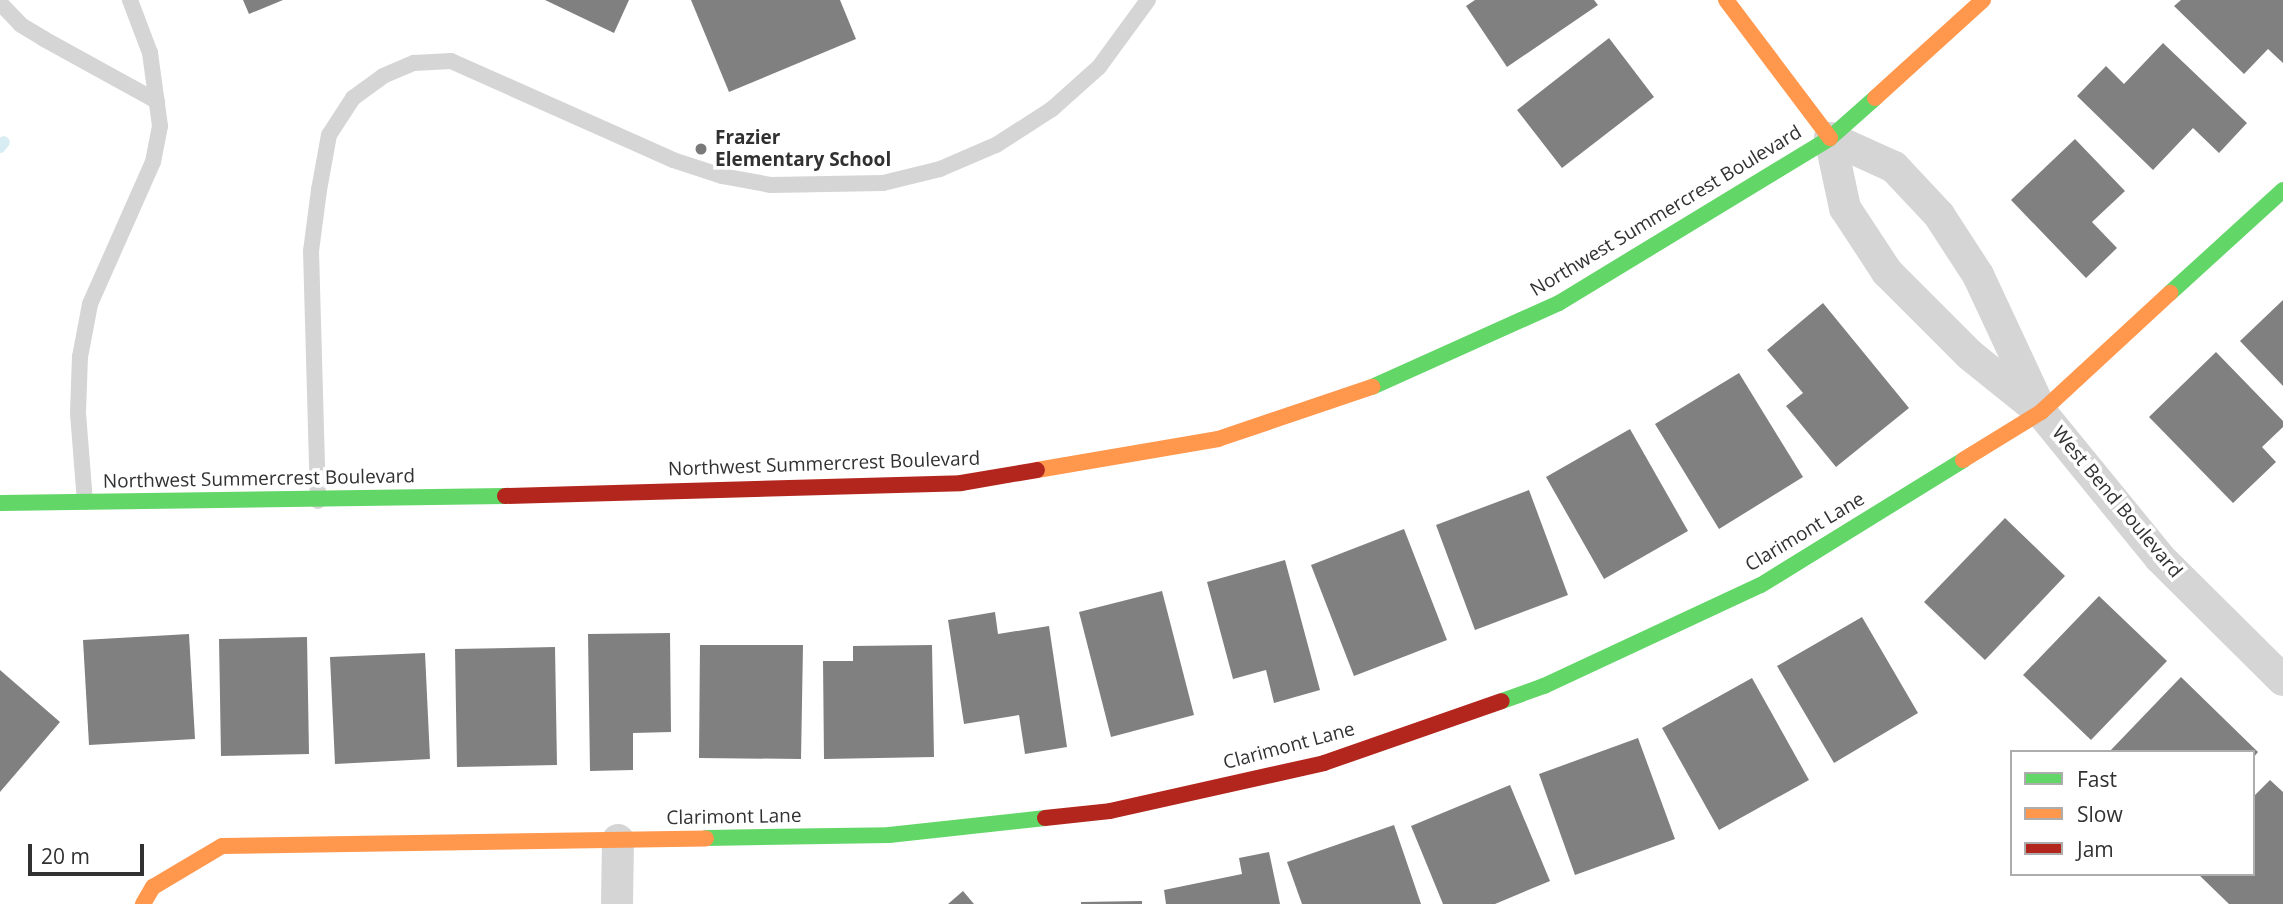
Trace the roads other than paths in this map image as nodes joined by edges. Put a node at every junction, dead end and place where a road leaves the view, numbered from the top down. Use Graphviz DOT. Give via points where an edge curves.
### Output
graph roads {
  1 [pos="130,0"];
  2 [pos="1148,0"];
  3 [pos="1726,0"];
  4 [pos="1983,0"];
  5 [pos="0,3"];
  6 [pos="157,101"];
  7 [pos="1830,138"];
  8 [pos="2283,190"];
  9 [pos="2041,412"];
  10 [pos="318,501"];
  11 [pos="85,502"];
  12 [pos="0,503"];
  13 [pos="2283,680"];
  14 [pos="618,840"];
  15 [pos="143,904"];
  16 [pos="617,904"];
  1 -- 6 [label="lane" via="150,53"];
  2 -- 10 [label="lane" via="1099,67 1052,109 996,145 940,169 883,183 771,185 722,176 673,160 451,61 414,63 383,76 353,99 329,135 319,190 311,251"];
  3 -- 7 [label="street, West Bend Boulevard"];
  4 -- 7 [label="street, Northwest Summercrest Boulevard"];
  5 -- 6 [label="lane" via="21,25"];
  6 -- 11 [label="lane" via="160,126 153,162 90,304 79,357 78,446"];
  7 -- 9 [label="street, West Bend Boulevard" via="1845,208 1887,272 1970,355"];
  7 -- 9 [label="street, West Bend Boulevard" via="1894,167 1940,215 1978,275"];
  7 -- 10 [label="street, Northwest Summercrest Boulevard" via="1559,303 1358,393 1218,439 961,483"];
  8 -- 9 [label="street, Clarimont Lane"];
  9 -- 13 [label="street, West Bend Boulevard" via="2160,558"];
  9 -- 14 [label="street, Clarimont Lane" via="1760,586 1544,686 1324,763 1110,811 917,832"];
  10 -- 11 [label="street, Northwest Summercrest Boulevard"];
  11 -- 12 [label="street, Northwest Summercrest Boulevard"];
  14 -- 15 [label="street, Clarimont Lane" via="222,846 153,887"];
  14 -- 16 [label="street"];
}
